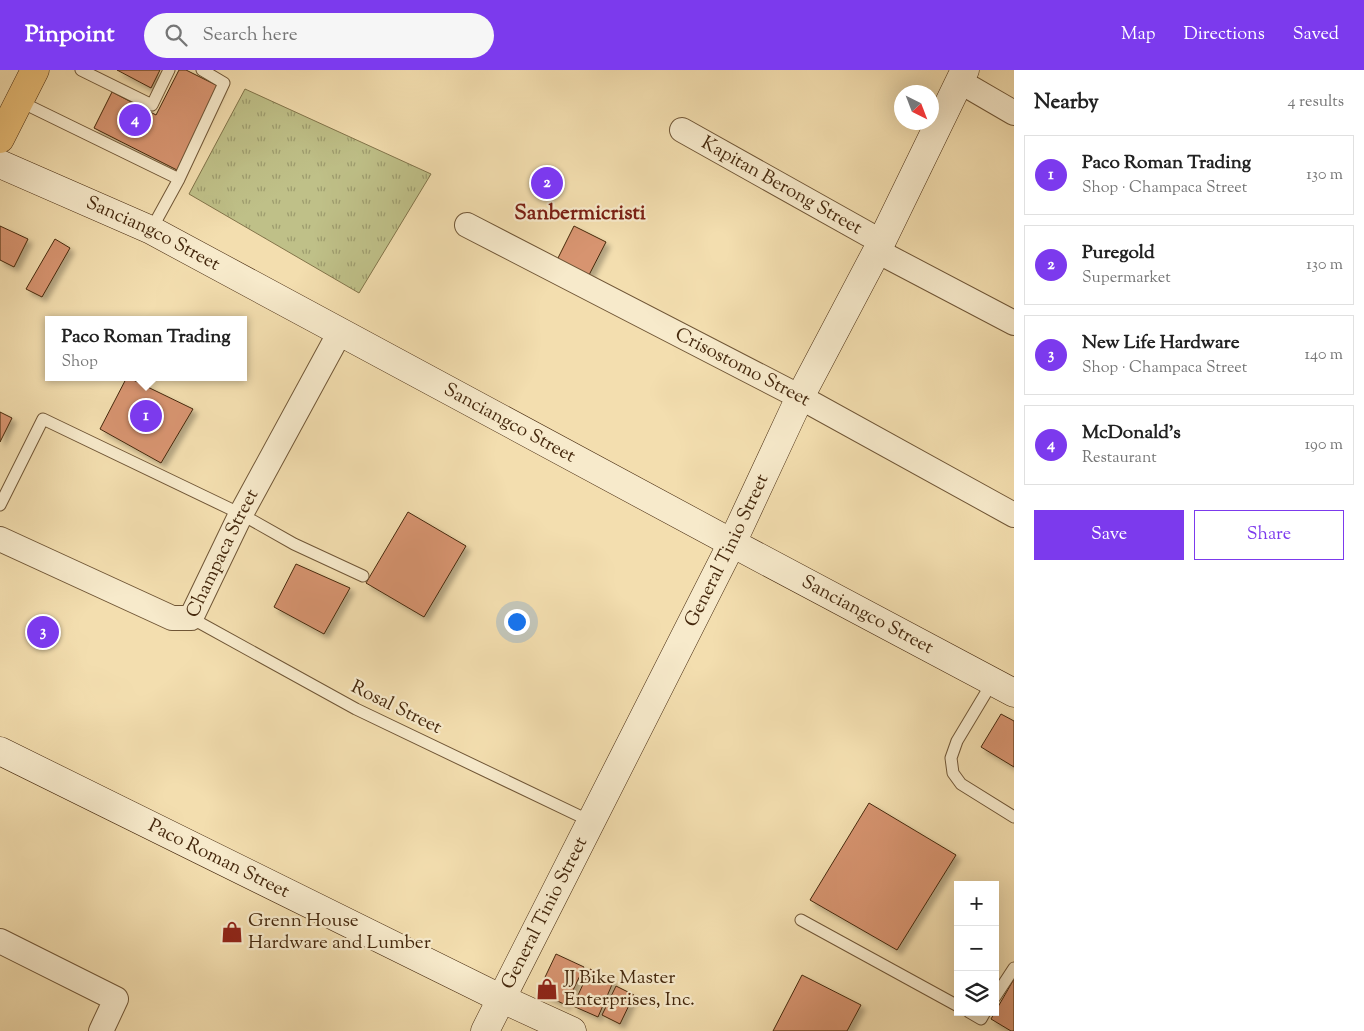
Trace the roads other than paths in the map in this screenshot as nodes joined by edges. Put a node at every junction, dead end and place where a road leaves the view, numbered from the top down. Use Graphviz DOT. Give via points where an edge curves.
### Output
graph roads {
  1 [pos="35,70"];
  2 [pos="81,70"];
  3 [pos="169,70"];
  4 [pos="202,70"];
  5 [pos="962,76"];
  6 [pos="19,101"];
  7 [pos="1014,113"];
  8 [pos="682,130"];
  9 [pos="0,138"];
  10 [pos="0,164"];
  11 [pos="179,179"];
  12 [pos="467,225"];
  13 [pos="151,230"];
  14 [pos="879,246"];
  15 [pos="1014,323"];
  16 [pos="340,332"];
  17 [pos="800,397"];
  18 [pos="0,506"];
  19 [pos="242,514"];
  20 [pos="1014,515"];
  21 [pos="0,539"];
  22 [pos="732,543"];
  23 [pos="363,576"];
  24 [pos="191,618"];
  25 [pos="1003,687"];
  26 [pos="0,751"];
  27 [pos="1014,817"];
  28 [pos="590,821"];
  29 [pos="800,920"];
  30 [pos="0,942"];
  31 [pos="1014,968"];
  32 [pos="999,991"];
  33 [pos="500,998"];
  34 [pos="954,1004"];
  35 [pos="101,1031"];
  36 [pos="485,1031"];
  37 [pos="572,1031"];
  1 -- 6 [label="main road"];
  2 -- 3 [label="lane" via="152,105"];
  4 -- 11 [label="lane" via="224,83"];
  5 -- 7 [label="street"];
  5 -- 14 [label="street, General Tinio Street"];
  6 -- 9 [label="main road"];
  6 -- 11 [label="lane"];
  8 -- 14 [label="street, Kapitan Berong Street"];
  10 -- 13 [label="street, Sanciangco Street"];
  11 -- 13 [label="lane"];
  12 -- 17 [label="street, Crisostomo Street"];
  13 -- 16 [label="street, Sanciangco Street"];
  14 -- 15 [label="street, Kapitan Berong Street"];
  14 -- 17 [label="street, General Tinio Street"];
  16 -- 19 [label="street, Champaca Street"];
  16 -- 22 [label="street, Sanciangco Street"];
  17 -- 20 [label="street, Crisostomo Street"];
  17 -- 22 [label="street, General Tinio Street"];
  18 -- 19 [label="lane" via="43,419"];
  19 -- 23 [label="lane" via="294,544"];
  19 -- 24 [label="street, Champaca Street"];
  21 -- 24 [label="street, Champaca Street" via="172,618"];
  22 -- 25 [label="street, Sanciangco Street"];
  22 -- 28 [label="street, General Tinio Street"];
  24 -- 28 [label="lane, Rosal Street" via="356,709"];
  25 -- 27 [label="lane" via="956,741 951,758 953,773 961,784"];
  26 -- 33 [label="street, Paco Roman Street"];
  28 -- 33 [label="street, General Tinio Street"];
  29 -- 34 [label="lane"];
  30 -- 35 [label="street" via="116,999"];
  31 -- 32 [label="lane"];
  33 -- 36 [label="street, General Tinio Street"];
  33 -- 37 [label="street, Paco Roman Street"];
}
